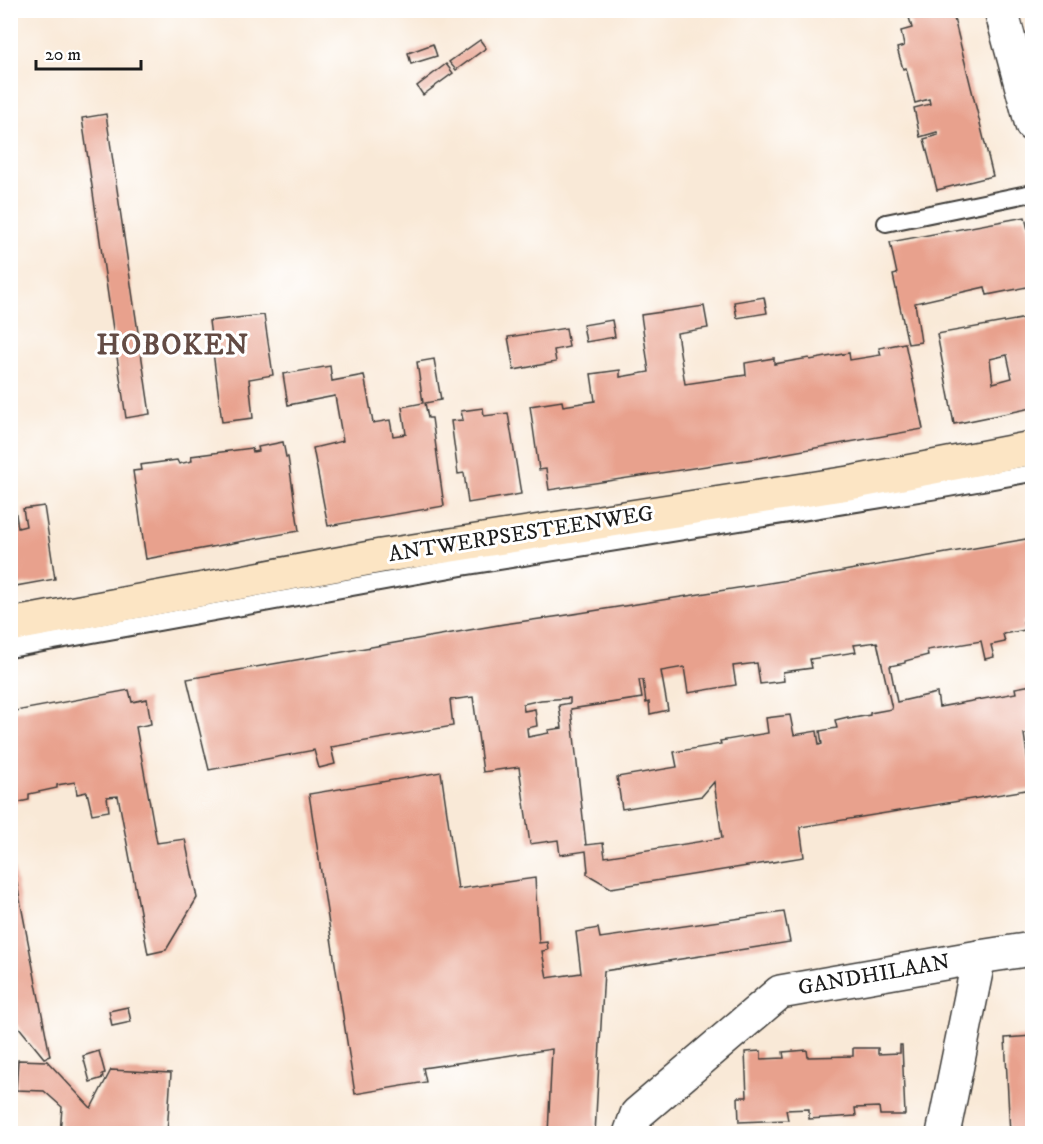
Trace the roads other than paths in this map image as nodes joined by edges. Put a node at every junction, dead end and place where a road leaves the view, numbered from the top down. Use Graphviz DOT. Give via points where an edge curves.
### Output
graph roads {
  1 [pos="1001,10"];
  2 [pos="1031,113"];
  3 [pos="1032,193"];
  4 [pos="886,223"];
  5 [pos="1032,448"];
  6 [pos="1032,473"];
  7 [pos="10,625"];
  8 [pos="10,649"];
  9 [pos="1032,949"];
  10 [pos="979,957"];
  11 [pos="630,1134"];
  12 [pos="943,1134"];
  1 -- 2 [label="street"];
  3 -- 4 [label="lane"];
  5 -- 7 [label="street, ANTWERPSESTEENWEG" via="855,482 381,556"];
  6 -- 8 [label="lane" via="462,567"];
  9 -- 10 [label="street, GANDHILAAN"];
  10 -- 11 [label="street, GANDHILAAN" via="780,992 637,1114"];
  10 -- 12 [label="street"];
}
